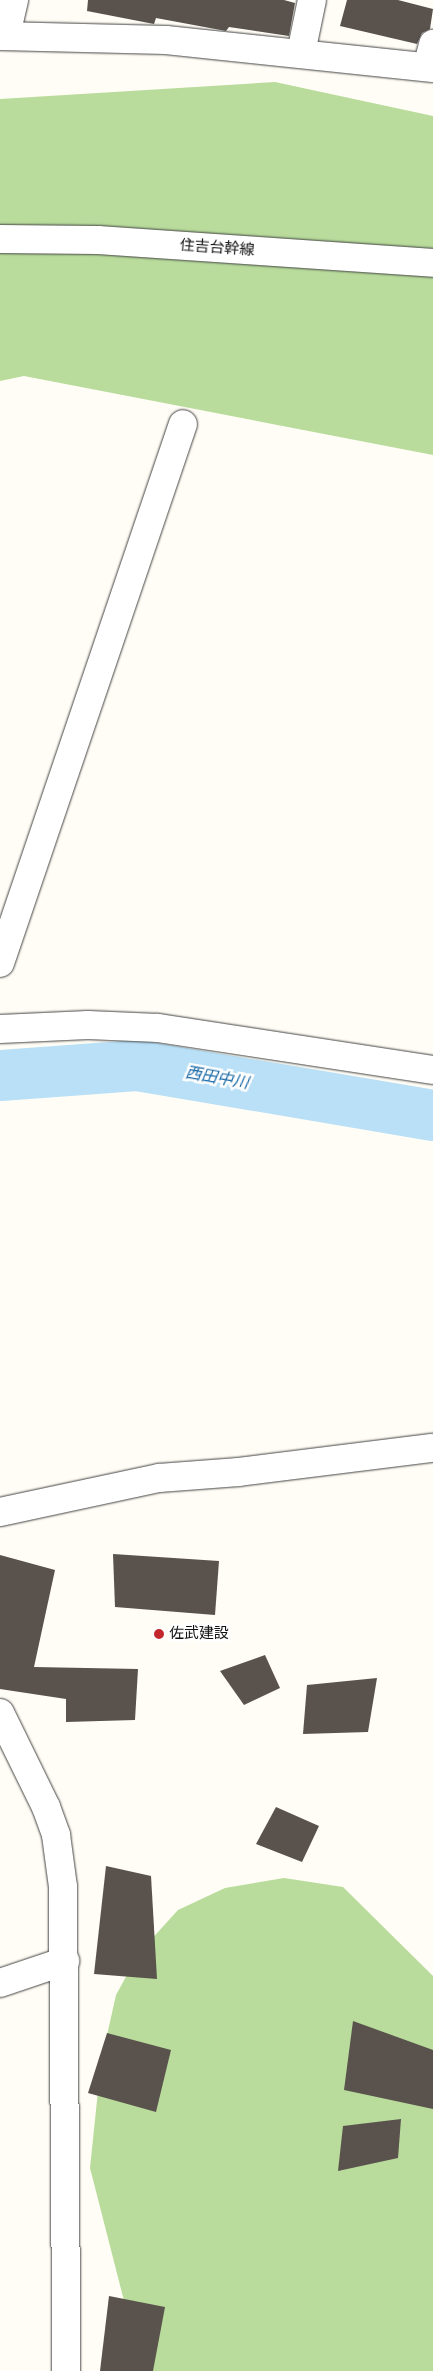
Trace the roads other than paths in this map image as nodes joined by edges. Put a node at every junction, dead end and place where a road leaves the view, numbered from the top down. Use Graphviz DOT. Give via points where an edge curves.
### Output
graph roads {
  1 [pos="14,0"];
  2 [pos="312,0"];
  3 [pos="3,35"];
  4 [pos="301,53"];
  5 [pos="431,60"];
  6 [pos="0,239"];
  7 [pos="433,263"];
  8 [pos="183,424"];
  9 [pos="11,893"];
  10 [pos="0,963"];
  11 [pos="0,1030"];
  12 [pos="433,1070"];
  13 [pos="433,1448"];
  14 [pos="0,1512"];
  15 [pos="0,1713"];
  16 [pos="65,1961"];
  17 [pos="0,1983"];
  18 [pos="66,2371"];
  1 -- 3 [label="street"];
  2 -- 4 [label="street"];
  3 -- 4 [label="street" via="166,40"];
  4 -- 5 [label="street"];
  6 -- 7 [label="street, 住吉台幹線" via="98,240"];
  8 -- 9 [label="street"];
  9 -- 10 [label="street"];
  11 -- 12 [label="street" via="88,1025 158,1028"];
  13 -- 14 [label="street" via="239,1472 159,1478"];
  15 -- 16 [label="street" via="33,1774 56,1835 63,1887"];
  16 -- 17 [label="street"];
  16 -- 18 [label="street"];
}
